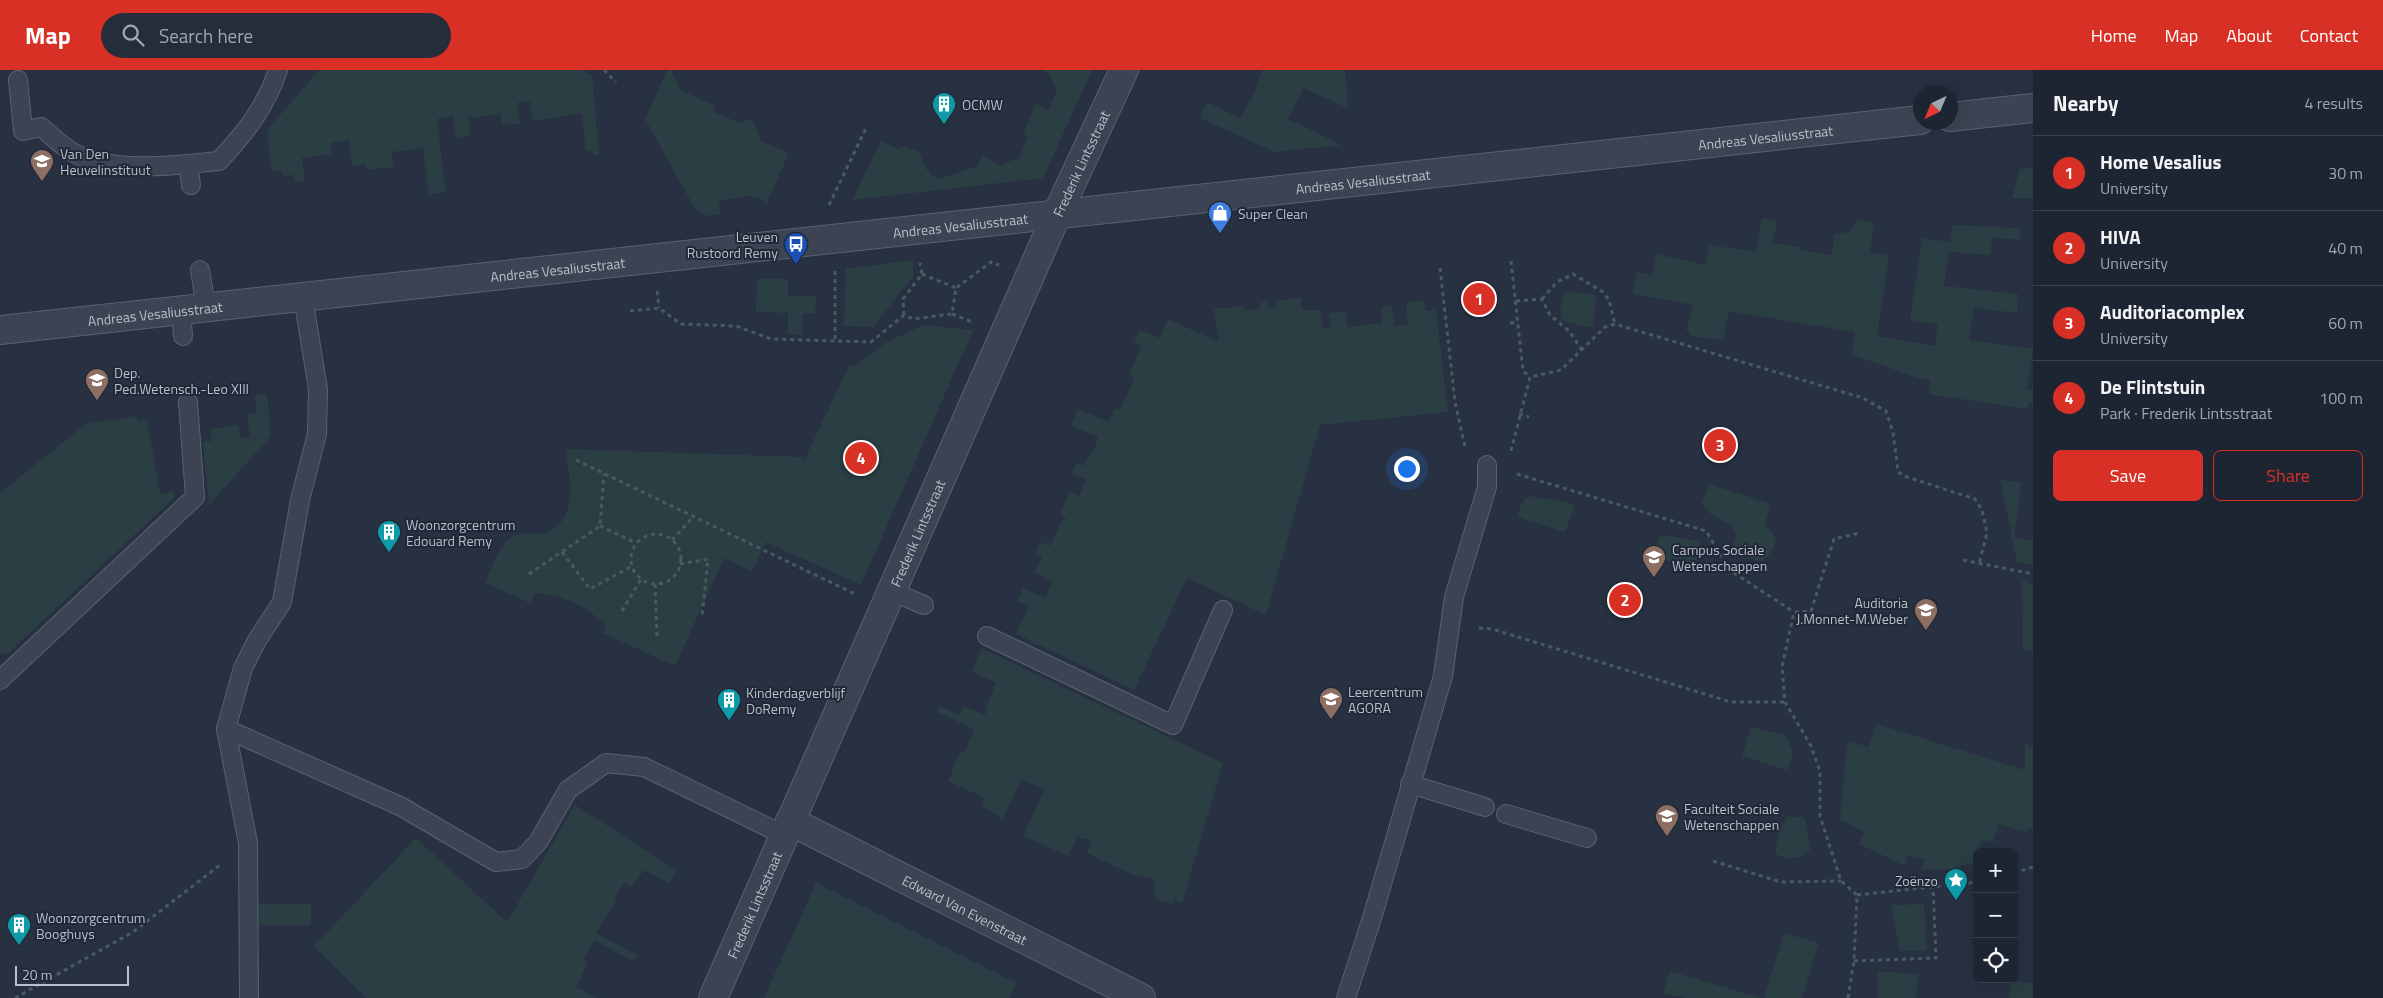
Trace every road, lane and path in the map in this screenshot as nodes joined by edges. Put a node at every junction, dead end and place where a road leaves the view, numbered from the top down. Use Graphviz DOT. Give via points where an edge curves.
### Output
graph roads {
  1 [pos="278,70"];
  2 [pos="604,70"];
  3 [pos="1124,70"];
  4 [pos="18,80"];
  5 [pos="616,82"];
  6 [pos="2033,108"];
  7 [pos="1958,116"];
  8 [pos="1913,121"];
  9 [pos="866,128"];
  10 [pos="188,164"];
  11 [pos="191,185"];
  12 [pos="829,205"];
  13 [pos="1057,214"];
  14 [pos="915,230"];
  15 [pos="835,239"];
  16 [pos="1511,261"];
  17 [pos="1440,268"];
  18 [pos="200,270"];
  19 [pos="922,274"];
  20 [pos="1030,277"];
  21 [pos="956,288"];
  22 [pos="303,296"];
  23 [pos="1542,299"];
  24 [pos="1516,301"];
  25 [pos="630,310"];
  26 [pos="904,315"];
  27 [pos="190,318"];
  28 [pos="1518,322"];
  29 [pos="1510,323"];
  30 [pos="1615,324"];
  31 [pos="0,330"];
  32 [pos="836,341"];
  33 [pos="1582,350"];
  34 [pos="1530,377"];
  35 [pos="188,402"];
  36 [pos="1519,414"];
  37 [pos="1529,417"];
  38 [pos="576,460"];
  39 [pos="1487,465"];
  40 [pos="1507,471"];
  41 [pos="604,474"];
  42 [pos="693,517"];
  43 [pos="600,526"];
  44 [pos="1859,533"];
  45 [pos="672,540"];
  46 [pos="636,543"];
  47 [pos="562,552"];
  48 [pos="1963,560"];
  49 [pos="680,564"];
  50 [pos="1979,564"];
  51 [pos="632,566"];
  52 [pos="529,574"];
  53 [pos="2033,574"];
  54 [pos="640,578"];
  55 [pos="655,584"];
  56 [pos="888,600"];
  57 [pos="924,605"];
  58 [pos="1223,610"];
  59 [pos="622,612"];
  60 [pos="1794,612"];
  61 [pos="702,616"];
  62 [pos="1450,627"];
  63 [pos="987,636"];
  64 [pos="657,637"];
  65 [pos="0,680"];
  66 [pos="1785,702"];
  67 [pos="226,729"];
  68 [pos="1410,784"];
  69 [pos="1485,807"];
  70 [pos="1506,814"];
  71 [pos="787,828"];
  72 [pos="1587,838"];
  73 [pos="248,844"];
  74 [pos="1714,861"];
  75 [pos="2033,867"];
  76 [pos="2018,872"];
  77 [pos="1841,882"];
  78 [pos="1973,882"];
  79 [pos="1933,886"];
  80 [pos="1857,895"];
  81 [pos="1854,962"];
  82 [pos="15,998"];
  83 [pos="249,998"];
  84 [pos="712,998"];
  85 [pos="1141,998"];
  86 [pos="1346,998"];
  87 [pos="1848,998"];
  1 -- 10 [label="lane" via="268,98 248,130 219,161"];
  2 -- 5 [label="path"];
  3 -- 13 [label="street, Frederik Lintsstraat"];
  4 -- 10 [label="lane" via="23,131 41,127 74,153 97,162 158,167"];
  6 -- 7 [label="street"];
  8 -- 13 [label="street, Andreas Vesaliusstraat"];
  9 -- 12 [label="path"];
  10 -- 11 [label="lane"];
  13 -- 14 [label="street, Andreas Vesaliusstraat"];
  13 -- 20 [label="street, Frederik Lintsstraat"];
  14 -- 15 [label="street, Andreas Vesaliusstraat"];
  14 -- 19 [label="path"];
  15 -- 22 [label="street, Andreas Vesaliusstraat"];
  15 -- 32 [label="path"];
  16 -- 24 [label="path"];
  17 -- 39 [label="path" via="1455,402 1466,454"];
  18 -- 27 [label="lane"];
  19 -- 21 [label="path"];
  19 -- 26 [label="path" via="902,298"];
  20 -- 21 [label="path" via="991,262"];
  20 -- 56 [label="street, Frederik Lintsstraat"];
  21 -- 26 [label="path" via="952,314 913,319"];
  22 -- 27 [label="street, Andreas Vesaliusstraat"];
  22 -- 67 [label="lane" via="318,389 317,434 300,500 282,602 243,668"];
  23 -- 24 [label="path"];
  23 -- 30 [label="path" via="1557,282 1573,274 1603,292 1609,300"];
  23 -- 33 [label="path" via="1550,315 1569,330"];
  24 -- 28 [label="path"];
  25 -- 32 [label="path" via="659,308 681,324 736,326 771,339"];
  26 -- 32 [label="path" via="871,342"];
  27 -- 31 [label="street, Andreas Vesaliusstraat"];
  28 -- 29 [label="path"];
  28 -- 34 [label="path" via="1523,371"];
  30 -- 33 [label="path" via="1606,327"];
  30 -- 50 [label="path" via="1863,398 1886,411 1893,432 1898,472 1964,494 1982,510 1987,533"];
  33 -- 34 [label="path" via="1561,370"];
  34 -- 36 [label="path"];
  35 -- 65 [label="lane" via="195,497"];
  36 -- 37 [label="path"];
  36 -- 40 [label="path"];
  38 -- 41 [label="path"];
  39 -- 40 [label="path"];
  39 -- 62 [label="lane" via="1487,487 1454,597"];
  40 -- 60 [label="path" via="1706,531 1731,571"];
  41 -- 42 [label="path"];
  41 -- 43 [label="path"];
  42 -- 45 [label="path"];
  42 -- 56 [label="path"];
  43 -- 46 [label="path"];
  43 -- 47 [label="path"];
  44 -- 60 [label="path" via="1834,539 1811,610"];
  45 -- 46 [label="path" via="657,534"];
  45 -- 49 [label="path" via="680,555"];
  46 -- 51 [label="path"];
  47 -- 51 [label="path" via="590,589"];
  47 -- 52 [label="path"];
  48 -- 50 [label="path"];
  49 -- 55 [label="path" via="671,578"];
  49 -- 61 [label="path" via="708,559"];
  50 -- 53 [label="path"];
  51 -- 54 [label="path"];
  54 -- 55 [label="path"];
  54 -- 59 [label="path"];
  55 -- 64 [label="path"];
  56 -- 57 [label="lane"];
  56 -- 71 [label="street, Frederik Lintsstraat"];
  58 -- 63 [label="lane" via="1173,724"];
  60 -- 66 [label="path" via="1782,667"];
  62 -- 66 [label="path" via="1492,629 1731,702"];
  62 -- 68 [label="lane" via="1443,676"];
  66 -- 77 [label="path" via="1811,746 1820,771 1820,816"];
  67 -- 71 [label="lane" via="400,806 496,862 522,859 538,842 568,790 606,763 644,767"];
  67 -- 73 [label="lane"];
  68 -- 69 [label="lane"];
  68 -- 86 [label="lane"];
  70 -- 72 [label="lane"];
  71 -- 84 [label="street, Frederik Lintsstraat"];
  71 -- 85 [label="street, Edward Van Evenstraat"];
  73 -- 82 [label="path" via="133,932"];
  73 -- 83 [label="lane"];
  74 -- 77 [label="path" via="1781,882"];
  75 -- 76 [label="path"];
  77 -- 80 [label="path"];
  78 -- 79 [label="path"];
  79 -- 80 [label="path"];
  79 -- 81 [label="path" via="1936,958"];
  80 -- 81 [label="path"];
  81 -- 87 [label="path"];
}
